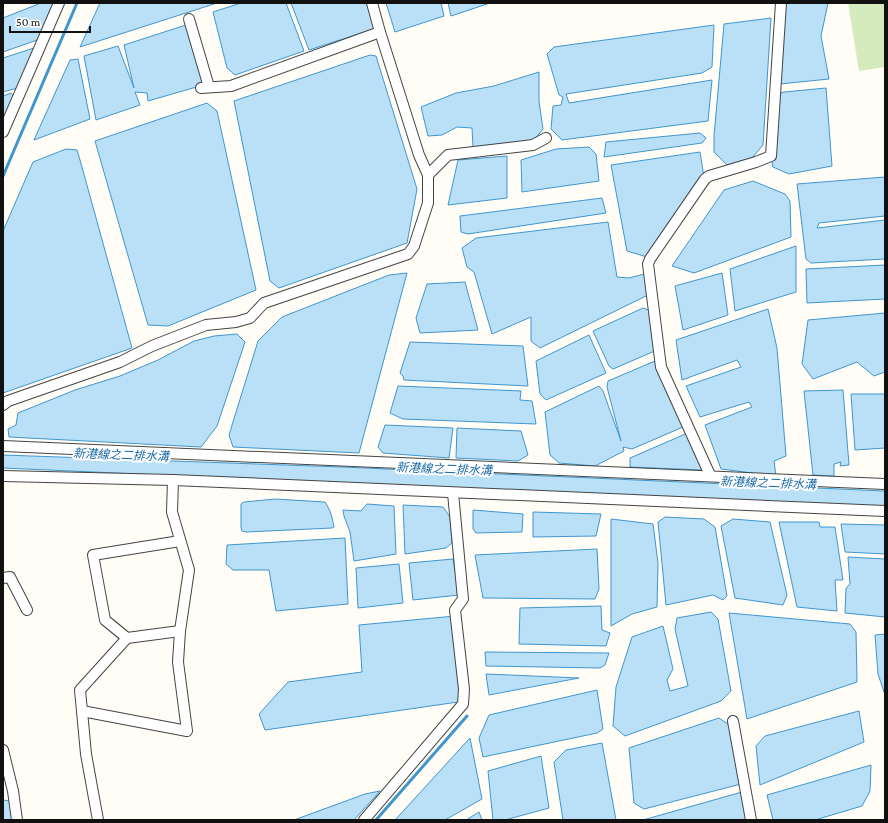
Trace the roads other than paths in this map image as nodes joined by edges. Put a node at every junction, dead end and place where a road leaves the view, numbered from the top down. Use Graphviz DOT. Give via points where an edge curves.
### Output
graph roads {
  1 [pos="59,3"];
  2 [pos="372,3"];
  3 [pos="781,3"];
  4 [pos="189,19"];
  5 [pos="380,32"];
  6 [pos="3,132"];
  7 [pos="546,138"];
  8 [pos="428,175"];
  9 [pos="3,404"];
  10 [pos="3,446"];
  11 [pos="710,475"];
  12 [pos="3,476"];
  13 [pos="173,480"];
  14 [pos="885,484"];
  15 [pos="453,493"];
  16 [pos="885,511"];
  17 [pos="180,541"];
  18 [pos="3,578"];
  19 [pos="27,610"];
  20 [pos="180,631"];
  21 [pos="128,638"];
  22 [pos="82,712"];
  23 [pos="733,721"];
  24 [pos="3,750"];
  25 [pos="17,820"];
  26 [pos="98,820"];
  27 [pos="364,820"];
  28 [pos="751,820"];
  1 -- 6 [label="street"];
  2 -- 5 [label="street"];
  3 -- 11 [label="street" via="772,156 705,179 648,264 661,367"];
  4 -- 5 [label="street" via="205,87 231,86"];
  5 -- 8 [label="street" via="419,155"];
  7 -- 8 [label="street" via="534,145 448,155"];
  8 -- 9 [label="street" via="428,203 414,246 408,254 264,303 250,318 236,322 206,324 120,362"];
  10 -- 11 [label="street"];
  11 -- 14 [label="street"];
  12 -- 13 [label="street"];
  13 -- 15 [label="street"];
  13 -- 17 [label="street" via="172,512"];
  15 -- 16 [label="street"];
  15 -- 27 [label="street" via="463,599 455,610 464,689 463,704"];
  17 -- 20 [label="street" via="189,570"];
  17 -- 21 [label="street" via="93,555 105,620"];
  18 -- 19 [label="street" via="10,578"];
  20 -- 21 [label="street"];
  20 -- 22 [label="street" via="178,662 188,731"];
  21 -- 22 [label="street" via="80,690"];
  22 -- 26 [label="street" via="86,754"];
  23 -- 28 [label="street"];
  24 -- 25 [label="street"];
}
